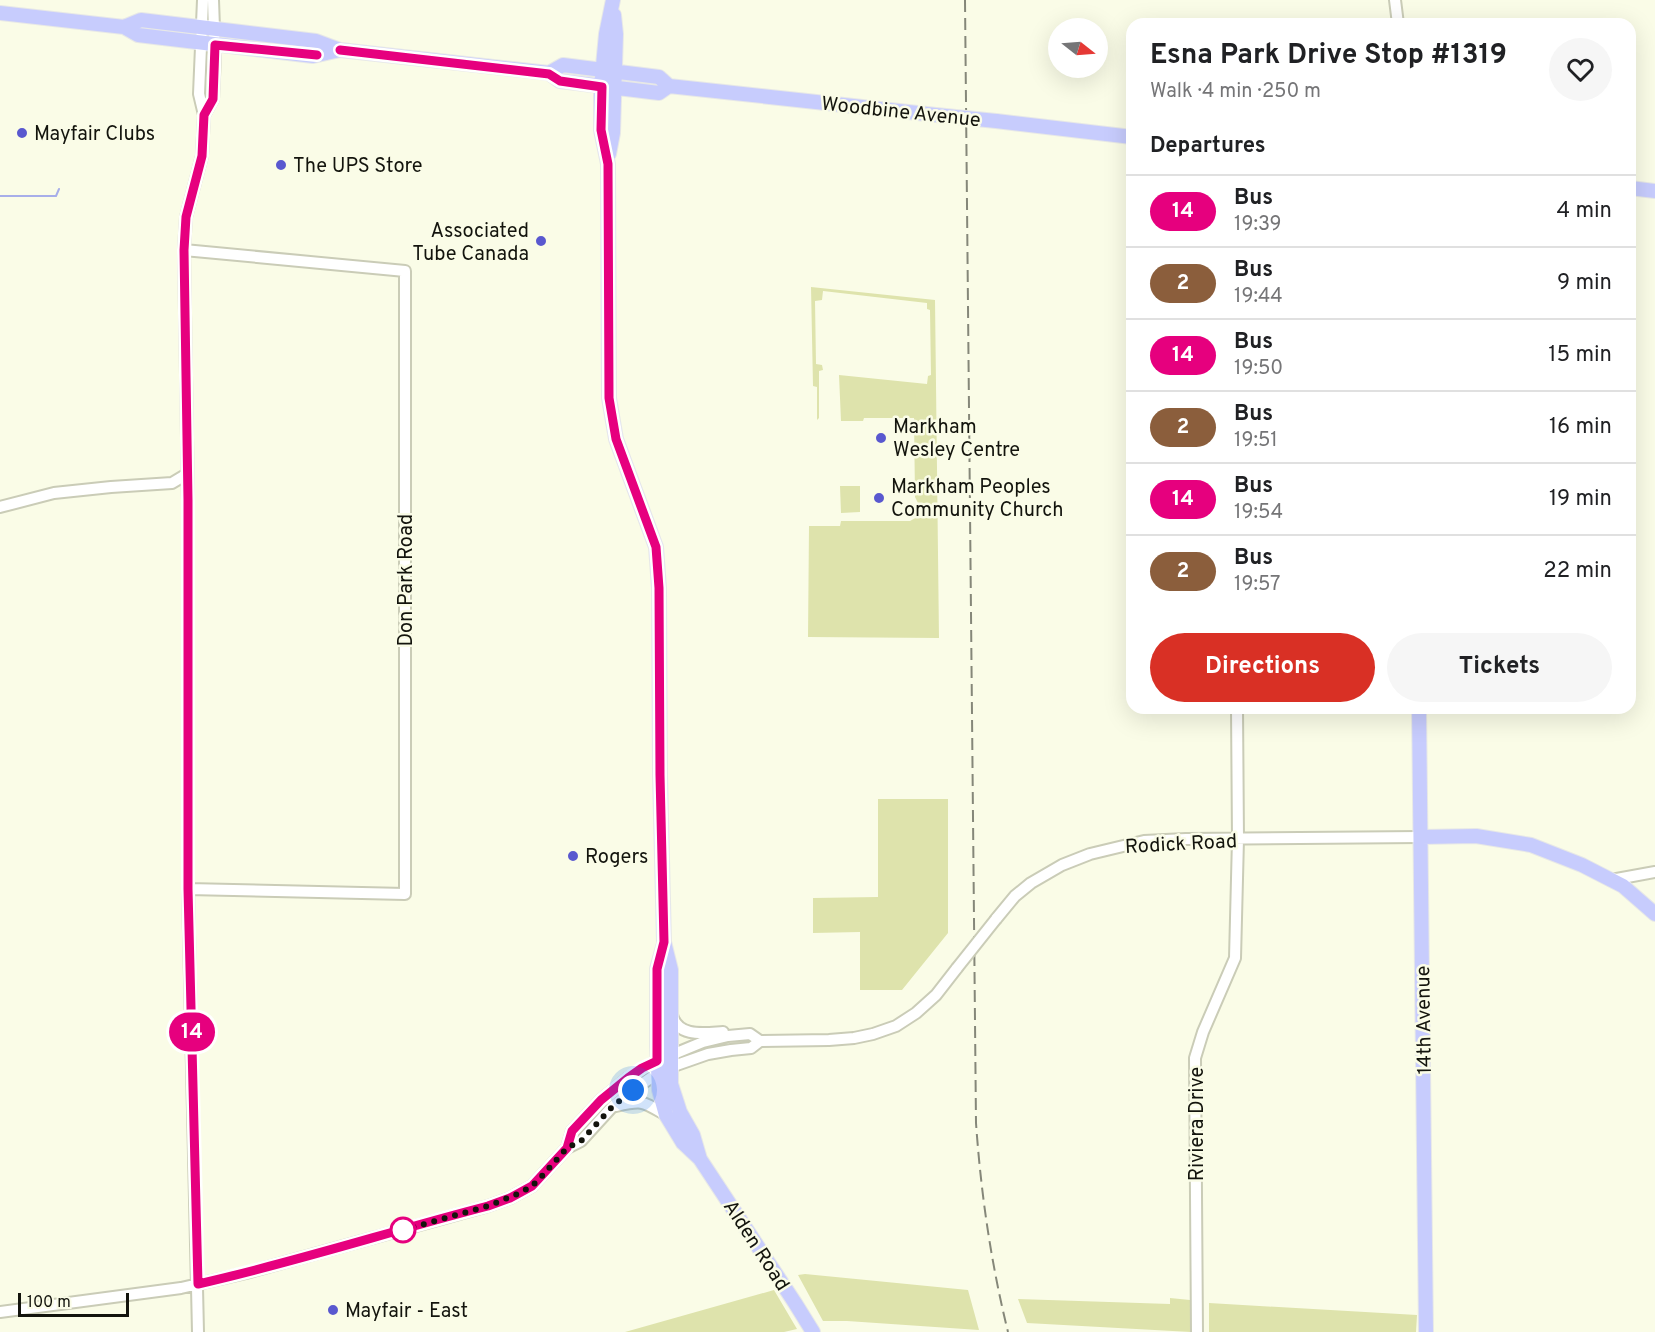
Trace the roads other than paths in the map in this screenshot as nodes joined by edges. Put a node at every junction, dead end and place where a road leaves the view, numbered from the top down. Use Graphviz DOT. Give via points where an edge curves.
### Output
graph roads {
  1 [pos="203,0"];
  2 [pos="213,0"];
  3 [pos="1395,0"];
  4 [pos="612,2"];
  5 [pos="0,14"];
  6 [pos="1397,18"];
  7 [pos="124,27"];
  8 [pos="208,28"];
  9 [pos="201,43"];
  10 [pos="215,45"];
  11 [pos="340,50"];
  12 [pos="608,71"];
  13 [pos="549,74"];
  14 [pos="669,86"];
  15 [pos="608,87"];
  16 [pos="204,115"];
  17 [pos="1126,136"];
  18 [pos="1636,189"];
  19 [pos="1655,191"];
  20 [pos="184,250"];
  21 [pos="187,474"];
  22 [pos="0,507"];
  23 [pos="1237,714"];
  24 [pos="1419,714"];
  25 [pos="1421,837"];
  26 [pos="1238,839"];
  27 [pos="1655,872"];
  28 [pos="1611,880"];
  29 [pos="188,889"];
  30 [pos="1655,914"];
  31 [pos="664,942"];
  32 [pos="670,1008"];
  33 [pos="750,1034"];
  34 [pos="760,1041"];
  35 [pos="664,1064"];
  36 [pos="612,1107"];
  37 [pos="666,1115"];
  38 [pos="567,1148"];
  39 [pos="700,1159"];
  40 [pos="198,1284"];
  41 [pos="0,1312"];
  42 [pos="198,1332"];
  43 [pos="813,1332"];
  44 [pos="1197,1332"];
  45 [pos="1426,1332"];
  1 -- 8 [label="street"];
  2 -- 8 [label="street"];
  3 -- 6 [label="street"];
  4 -- 12 [label="main road" via="606,34"];
  5 -- 7 [label="main road, Woodbine Avenue"];
  7 -- 8 [label="main road, Woodbine Avenue" via="141,20"];
  7 -- 9 [label="main road, Woodbine Avenue" via="138,35"];
  8 -- 9 [label="street"];
  8 -- 10 [label="street"];
  8 -- 11 [label="main road, Woodbine Avenue" via="316,41"];
  9 -- 10 [label="main road, Woodbine Avenue"];
  9 -- 16 [label="street" via="199,93"];
  10 -- 11 [label="main road, Woodbine Avenue" via="313,56"];
  10 -- 16 [label="street" via="213,99"];
  11 -- 13 [label="main road, Woodbine Avenue"];
  12 -- 13 [label="main road, Woodbine Avenue" via="563,65"];
  12 -- 14 [label="main road, Woodbine Avenue" via="659,77"];
  12 -- 15 [label="main road"];
  13 -- 15 [label="main road, Woodbine Avenue" via="560,81"];
  14 -- 15 [label="main road, Woodbine Avenue" via="659,93"];
  14 -- 17 [label="main road, Woodbine Avenue, bridge"];
  15 -- 31 [label="main road" via="613,133 608,164 609,398 616,439 656,547"];
  16 -- 20 [label="street" via="202,156 186,217"];
  18 -- 19 [label="main road"];
  20 -- 21 [label="street"];
  20 -- 29 [label="street, Don Park Road" via="405,271 405,894"];
  21 -- 22 [label="street" via="172,483 54,493"];
  21 -- 29 [label="street"];
  23 -- 26 [label="street, Riviera Drive"];
  24 -- 25 [label="main road, 14th Avenue"];
  25 -- 26 [label="street, Rodick Road"];
  25 -- 28 [label="main road, Rodick Road" via="1476,836 1531,845"];
  25 -- 45 [label="main road, 14th Avenue"];
  26 -- 34 [label="street, Rodick Road, bridge" via="1144,842 1090,854 1062,865 1015,897 928,1003 896,1026 854,1038"];
  26 -- 44 [label="street, Riviera Drive" via="1235,958 1195,1058"];
  27 -- 28 [label="street"];
  28 -- 30 [label="main road, Rodick Road"];
  29 -- 40 [label="street"];
  31 -- 32 [label="main road" via="671,970"];
  31 -- 35 [label="main road" via="657,969"];
  32 -- 33 [label="street" via="674,1023 684,1030 697,1034"];
  32 -- 35 [label="main road"];
  33 -- 34 [label="street"];
  33 -- 35 [label="street" via="703,1042"];
  34 -- 35 [label="street, Rodick Road" via="751,1048"];
  35 -- 36 [label="street"];
  35 -- 37 [label="main road, Alden Road" via="659,1090"];
  35 -- 38 [label="street" via="642,1068 601,1100 572,1131"];
  35 -- 39 [label="main road, Alden Road"];
  36 -- 37 [label="street" via="645,1102"];
  36 -- 38 [label="street" via="581,1141"];
  37 -- 39 [label="main road, Alden Road" via="683,1143"];
  38 -- 40 [label="street" via="532,1186 510,1198 246,1274"];
  39 -- 43 [label="main road, Alden Road"];
  40 -- 41 [label="street"];
  40 -- 42 [label="street"];
}
